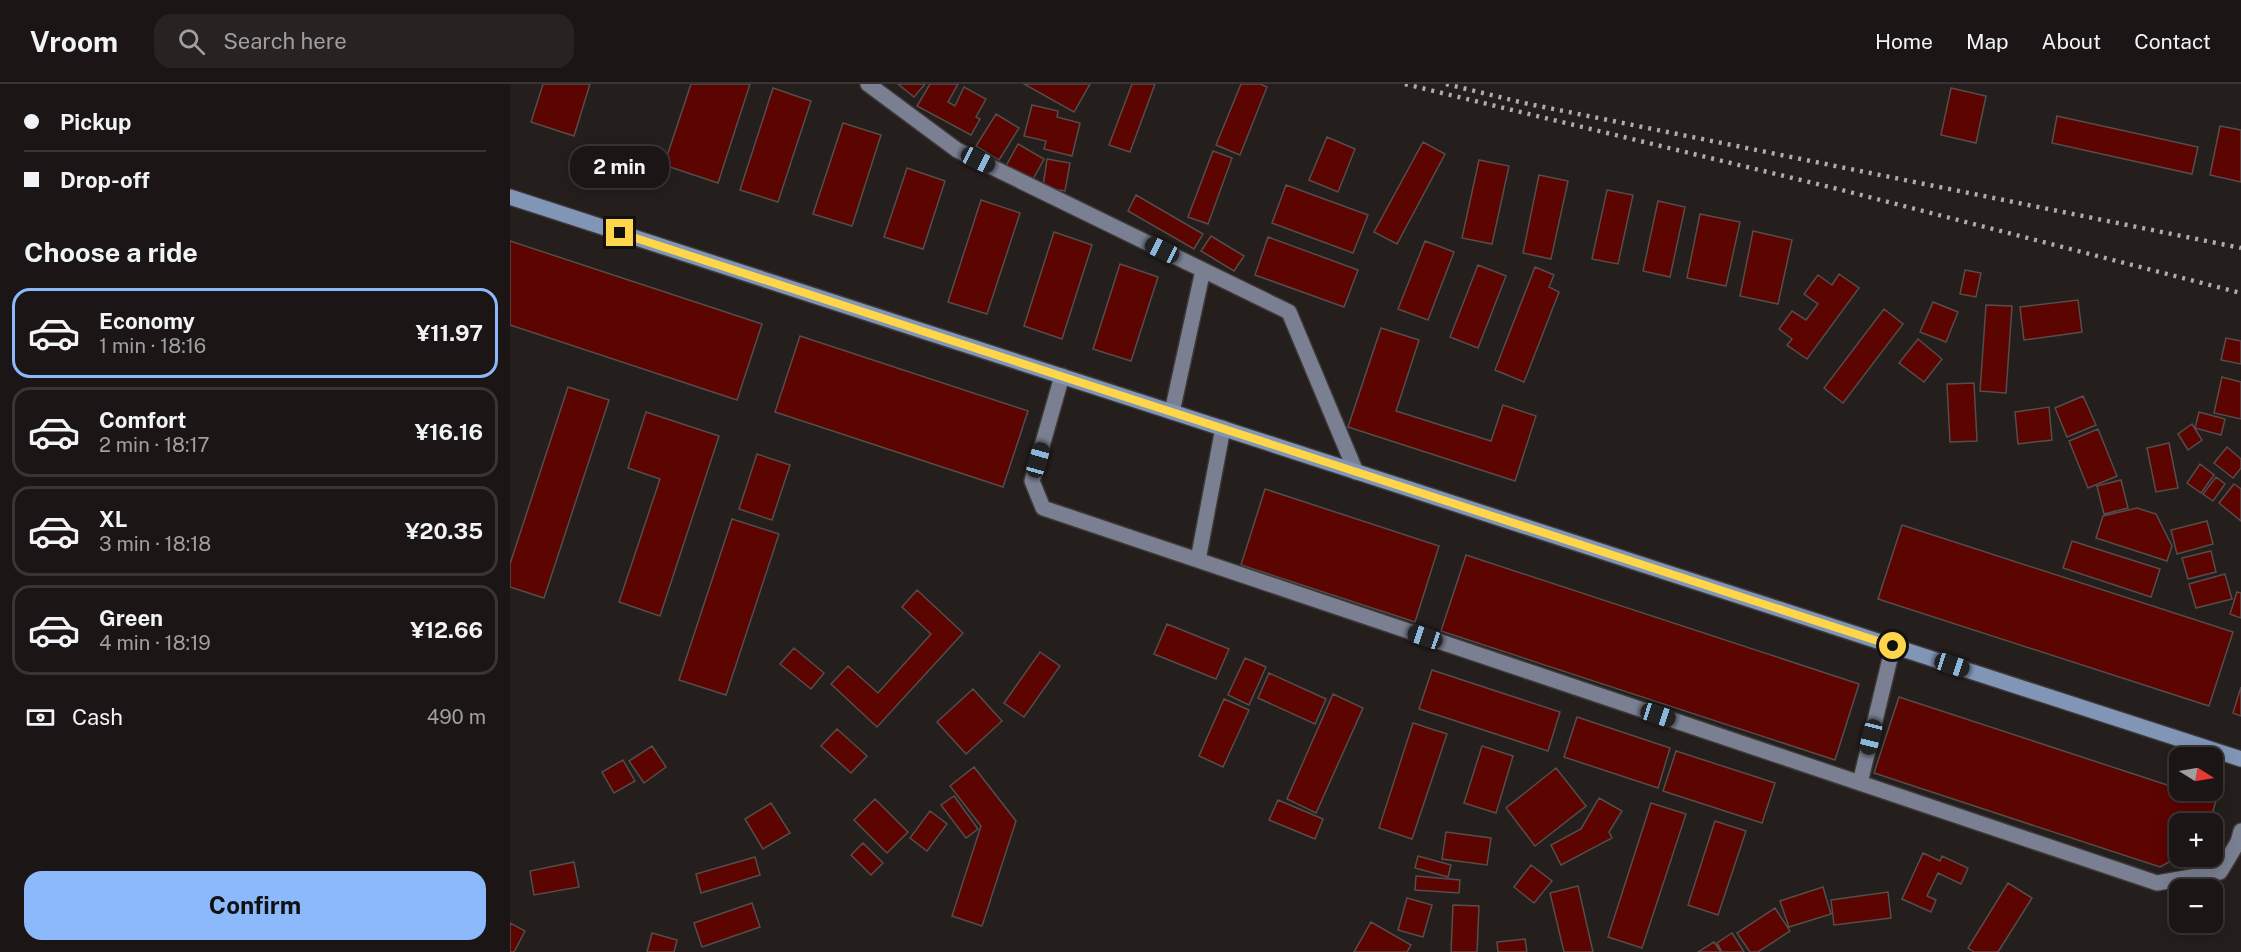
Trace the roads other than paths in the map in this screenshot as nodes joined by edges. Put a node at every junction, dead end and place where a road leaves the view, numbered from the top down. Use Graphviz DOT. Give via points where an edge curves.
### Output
graph roads {
  1 [pos="868,84"];
  2 [pos="510,197"];
  3 [pos="1203,270"];
  4 [pos="1062,376"];
  5 [pos="1172,412"];
  6 [pos="1223,428"];
  7 [pos="1356,472"];
  8 [pos="1198,560"];
  9 [pos="1893,646"];
  10 [pos="2241,759"];
  11 [pos="1860,783"];
  12 [pos="2241,831"];
  1 -- 3 [label="street" via="957,150"];
  2 -- 4 [label="main road"];
  3 -- 5 [label="street"];
  3 -- 7 [label="street" via="1289,312"];
  4 -- 5 [label="main road"];
  4 -- 8 [label="street" via="1032,481 1043,508"];
  5 -- 6 [label="main road"];
  6 -- 7 [label="main road"];
  6 -- 8 [label="street"];
  7 -- 9 [label="main road"];
  8 -- 11 [label="street"];
  9 -- 10 [label="main road"];
  9 -- 11 [label="street"];
  11 -- 12 [label="street" via="2157,883 2220,872"];
}
